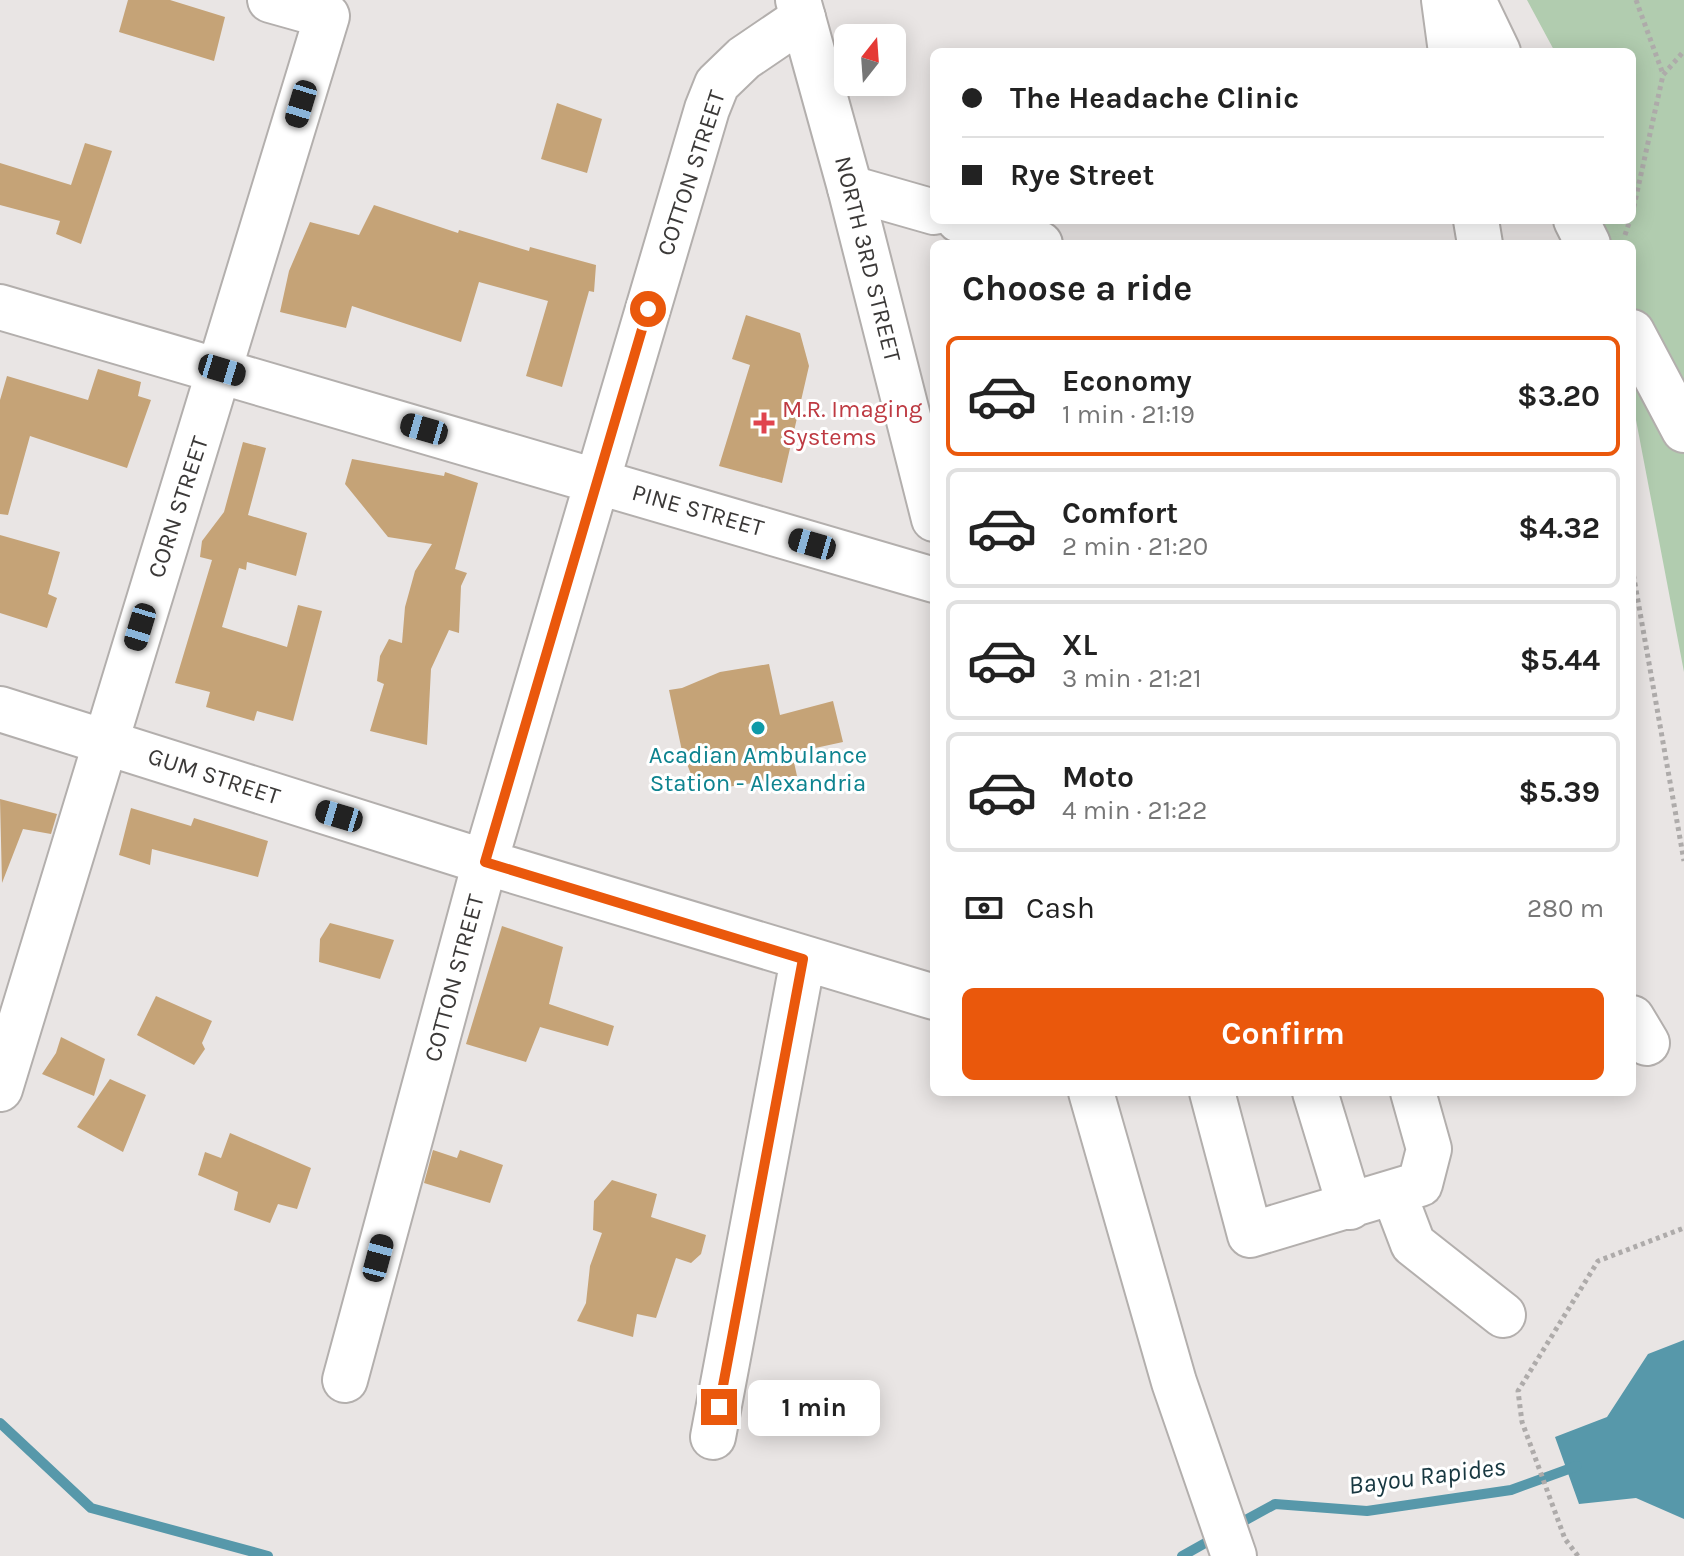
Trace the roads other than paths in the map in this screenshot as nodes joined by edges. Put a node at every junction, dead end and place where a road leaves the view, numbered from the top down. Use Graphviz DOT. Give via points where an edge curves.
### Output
graph roads {
  1 [pos="270,0"];
  2 [pos="1444,0"];
  3 [pos="1473,0"];
  4 [pos="800,9"];
  5 [pos="1450,48"];
  6 [pos="1496,48"];
  7 [pos="850,188"];
  8 [pos="930,211"];
  9 [pos="972,224"];
  10 [pos="1026,240"];
  11 [pos="0,307"];
  12 [pos="1636,340"];
  13 [pos="222,370"];
  14 [pos="1684,430"];
  15 [pos="598,480"];
  16 [pos="930,503"];
  17 [pos="930,579"];
  18 [pos="0,709"];
  19 [pos="104,742"];
  20 [pos="485,862"];
  21 [pos="803,959"];
  22 [pos="930,996"];
  23 [pos="0,1089"];
  24 [pos="1092,1096"];
  25 [pos="1213,1096"];
  26 [pos="1316,1096"];
  27 [pos="1414,1096"];
  28 [pos="1394,1194"];
  29 [pos="1350,1207"];
  30 [pos="1503,1315"];
  31 [pos="345,1380"];
  32 [pos="713,1437"];
  33 [pos="1234,1556"];
  1 -- 13 [label="street, CORN STREET" via="327,16"];
  2 -- 5 [label="street"];
  3 -- 6 [label="street"];
  4 -- 7 [label="street, NORTH 3RD STREET"];
  4 -- 15 [label="street, COTTON STREET" via="717,84"];
  7 -- 8 [label="street"];
  7 -- 16 [label="street, NORTH 3RD STREET"];
  9 -- 10 [label="street"];
  11 -- 13 [label="street, PINE STREET"];
  12 -- 14 [label="street"];
  13 -- 15 [label="street, PINE STREET"];
  13 -- 19 [label="street, CORN STREET"];
  15 -- 17 [label="street, PINE STREET"];
  15 -- 20 [label="street, COTTON STREET"];
  18 -- 19 [label="street, GUM STREET"];
  19 -- 20 [label="street, GUM STREET"];
  19 -- 23 [label="street, CORN STREET"];
  20 -- 21 [label="street, GUM STREET"];
  20 -- 31 [label="street, COTTON STREET"];
  21 -- 22 [label="street, GUM STREET"];
  21 -- 32 [label="street"];
  24 -- 33 [label="street" via="1174,1382"];
  25 -- 29 [label="street" via="1250,1235"];
  26 -- 29 [label="street"];
  27 -- 28 [label="street" via="1429,1149 1420,1184"];
  28 -- 29 [label="street"];
  28 -- 30 [label="street" via="1413,1244"];
}
